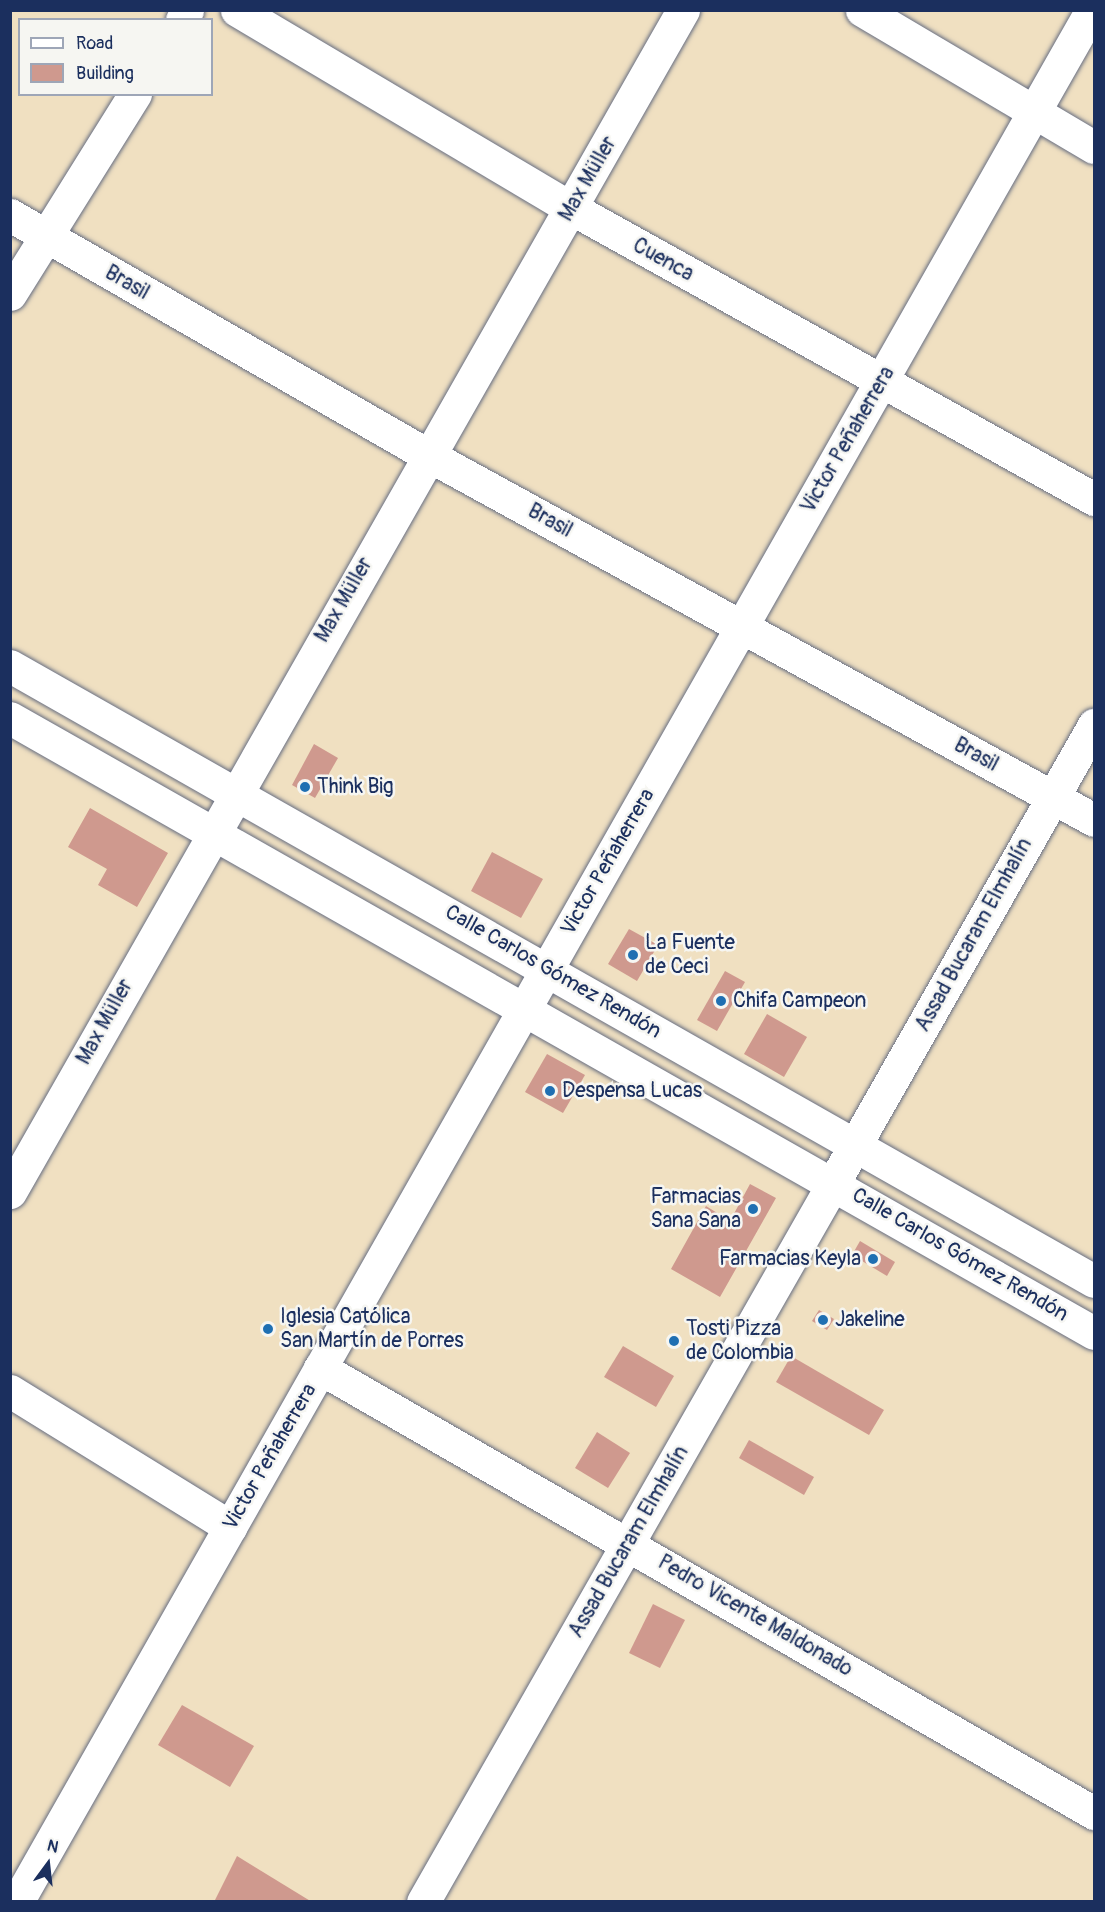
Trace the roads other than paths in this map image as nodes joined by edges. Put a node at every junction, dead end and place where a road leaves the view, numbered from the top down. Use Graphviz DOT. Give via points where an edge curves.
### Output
graph roads {
  1 [pos="237,10"];
  2 [pos="683,10"];
  3 [pos="862,10"];
  4 [pos="1092,10"];
  5 [pos="134,96"];
  6 [pos="1034,112"];
  7 [pos="1095,147"];
  8 [pos="571,208"];
  9 [pos="10,214"];
  10 [pos="46,237"];
  11 [pos="10,294"];
  12 [pos="881,381"];
  13 [pos="428,455"];
  14 [pos="1095,499"];
  15 [pos="742,626"];
  16 [pos="10,666"];
  17 [pos="10,718"];
  18 [pos="1095,725"];
  19 [pos="234,792"];
  20 [pos="1051,797"];
  21 [pos="1095,820"];
  22 [pos="211,831"];
  23 [pos="547,968"];
  24 [pos="525,1008"];
  25 [pos="856,1146"];
  26 [pos="834,1182"];
  27 [pos="10,1192"];
  28 [pos="1095,1281"];
  29 [pos="1095,1333"];
  30 [pos="320,1368"];
  31 [pos="10,1391"];
  32 [pos="230,1527"];
  33 [pos="628,1542"];
  34 [pos="1095,1813"];
  35 [pos="17,1902"];
  36 [pos="423,1902"];
  1 -- 8 [label="street, Cuenca"];
  2 -- 8 [label="street, Max Müller"];
  3 -- 6 [label="street"];
  4 -- 6 [label="street, Victor Peñaherrera"];
  5 -- 10 [label="street"];
  6 -- 7 [label="street"];
  6 -- 12 [label="street, Victor Peñaherrera"];
  8 -- 12 [label="street, Cuenca"];
  8 -- 13 [label="street, Max Müller"];
  9 -- 10 [label="street, Brasil"];
  10 -- 11 [label="street"];
  10 -- 13 [label="street, Brasil"];
  12 -- 14 [label="street, Cuenca"];
  12 -- 15 [label="street, Victor Peñaherrera"];
  13 -- 15 [label="street, Brasil"];
  13 -- 19 [label="street, Max Müller"];
  15 -- 20 [label="street, Brasil"];
  15 -- 23 [label="street, Victor Peñaherrera"];
  16 -- 19 [label="street, Calle Carlos Gómez Rendón"];
  17 -- 22 [label="street, Calle Carlos Gómez Rendón"];
  18 -- 20 [label="street, Assad Bucaram Elmhalín"];
  19 -- 22 [label="street, Max Müller"];
  19 -- 23 [label="street, Calle Carlos Gómez Rendón"];
  20 -- 21 [label="street, Brasil"];
  20 -- 25 [label="street, Assad Bucaram Elmhalín"];
  22 -- 24 [label="street, Calle Carlos Gómez Rendón"];
  22 -- 27 [label="street, Max Müller"];
  23 -- 24 [label="street, Victor Peñaherrera"];
  23 -- 25 [label="street, Calle Carlos Gómez Rendón"];
  24 -- 26 [label="street, Calle Carlos Gómez Rendón"];
  24 -- 30 [label="street, Victor Peñaherrera"];
  25 -- 26 [label="street, Assad Bucaram Elmhalín"];
  25 -- 28 [label="street, Calle Carlos Gómez Rendón"];
  26 -- 29 [label="street, Calle Carlos Gómez Rendón"];
  26 -- 33 [label="street, Assad Bucaram Elmhalín"];
  30 -- 32 [label="street, Victor Peñaherrera"];
  30 -- 33 [label="street, Pedro Vicente Maldonado"];
  31 -- 32 [label="street"];
  32 -- 35 [label="street, Victor Peñaherrera"];
  33 -- 34 [label="street, Pedro Vicente Maldonado"];
  33 -- 36 [label="street, Assad Bucaram Elmhalín"];
}
